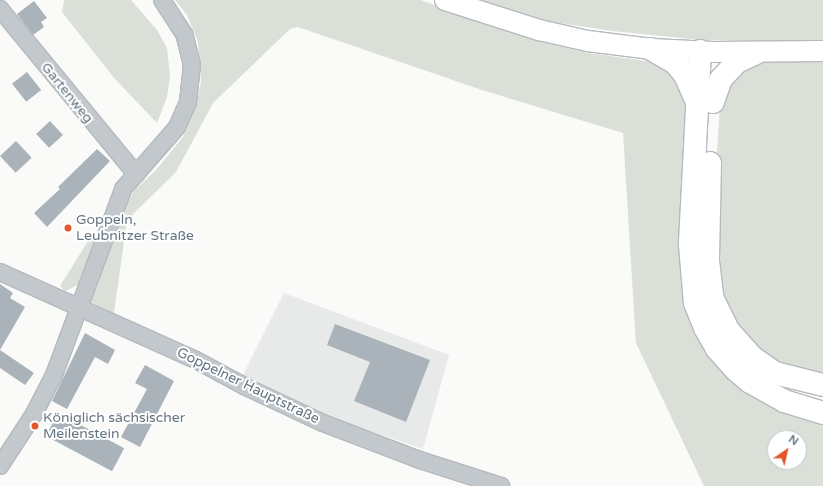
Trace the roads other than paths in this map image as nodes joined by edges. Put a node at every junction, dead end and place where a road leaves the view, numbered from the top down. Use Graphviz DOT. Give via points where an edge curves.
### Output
graph roads {
  1 [pos="162,0"];
  2 [pos="445,0"];
  3 [pos="0,9"];
  4 [pos="651,49"];
  5 [pos="823,51"];
  6 [pos="707,52"];
  7 [pos="756,53"];
  8 [pos="706,105"];
  9 [pos="136,174"];
  10 [pos="0,272"];
  11 [pos="81,308"];
  12 [pos="823,385"];
  13 [pos="823,413"];
  14 [pos="0,466"];
  15 [pos="501,486"];
  1 -- 9 [label="street" via="184,34 192,65 188,102 177,127"];
  2 -- 4 [label="main road" via="539,30 588,41"];
  3 -- 9 [label="street, Gartenweg"];
  4 -- 6 [label="main road"];
  4 -- 8 [label="highway" via="675,63"];
  5 -- 7 [label="main road"];
  6 -- 7 [label="main road"];
  6 -- 8 [label="highway"];
  7 -- 8 [label="highway" via="737,62 721,79"];
  8 -- 12 [label="highway" via="707,233 714,300 728,330 752,357 775,373"];
  8 -- 13 [label="highway" via="690,245 695,303 705,328 727,361 750,382 784,401"];
  9 -- 11 [label="street" via="123,189 109,223"];
  10 -- 11 [label="street, Goppelner Hauptstraße"];
  11 -- 14 [label="street" via="54,375 34,414"];
  11 -- 15 [label="street, Goppelner Hauptstraße" via="196,360 323,423 420,460"];
}
